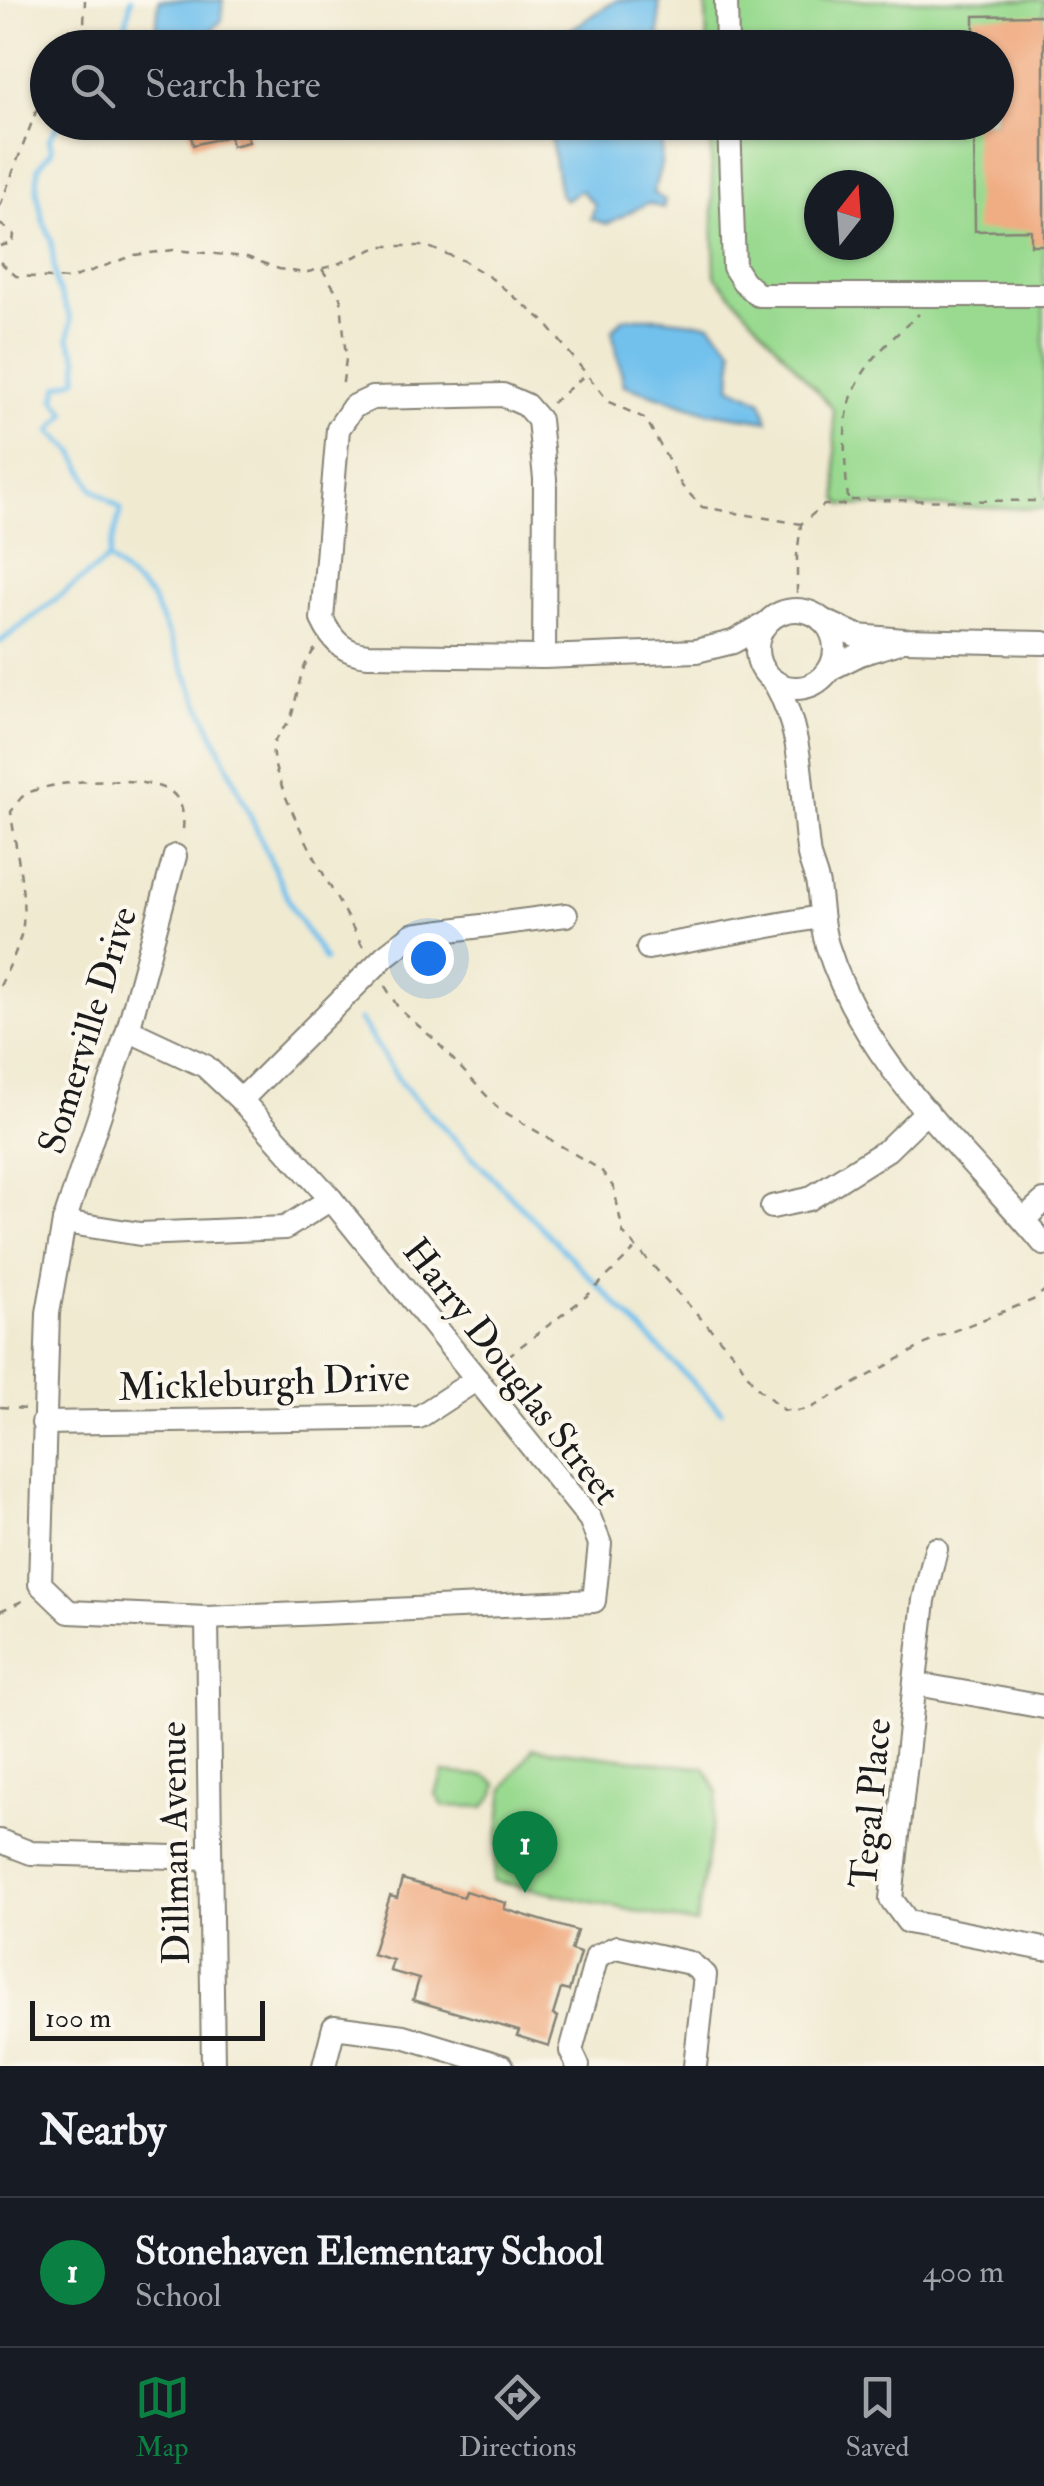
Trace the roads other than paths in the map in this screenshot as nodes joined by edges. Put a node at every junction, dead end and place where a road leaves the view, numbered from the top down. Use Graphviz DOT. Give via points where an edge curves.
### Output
graph roads {
  1 [pos="726,0"];
  2 [pos="727,30"];
  3 [pos="730,140"];
  4 [pos="1044,295"];
  5 [pos="822,620"];
  6 [pos="766,624"];
  7 [pos="904,640"];
  8 [pos="1044,643"];
  9 [pos="696,651"];
  10 [pos="544,657"];
  11 [pos="825,674"];
  12 [pos="770,677"];
  13 [pos="797,736"];
  14 [pos="175,856"];
  15 [pos="566,915"];
  16 [pos="820,916"];
  17 [pos="648,948"];
  18 [pos="128,1030"];
  19 [pos="241,1100"];
  20 [pos="928,1111"];
  21 [pos="330,1199"];
  22 [pos="1044,1201"];
  23 [pos="772,1207"];
  24 [pos="1024,1220"];
  25 [pos="64,1222"];
  26 [pos="1044,1244"];
  27 [pos="478,1379"];
  28 [pos="44,1416"];
  29 [pos="936,1548"];
  30 [pos="207,1618"];
  31 [pos="917,1684"];
  32 [pos="1044,1707"];
  33 [pos="0,1841"];
  34 [pos="209,1858"];
  35 [pos="1044,1949"];
  36 [pos="212,2066"];
  37 [pos="324,2066"];
  38 [pos="502,2066"];
  39 [pos="578,2066"];
  40 [pos="695,2066"];
  1 -- 2 [label="street"];
  3 -- 4 [label="street" via="734,267 758,295"];
  5 -- 6 [label="street" via="797,610"];
  5 -- 7 [label="street" via="858,636"];
  5 -- 11 [label="street" via="835,646"];
  6 -- 9 [label="street"];
  6 -- 12 [label="street" via="757,652"];
  7 -- 8 [label="street"];
  7 -- 11 [label="street"];
  9 -- 10 [label="street"];
  9 -- 12 [label="street" via="736,658"];
  10 -- 10 [label="street" via="545,479 536,416 516,399 492,394 372,398 353,406 338,430 322,619 328,632 355,654"];
  11 -- 12 [label="street" via="799,688"];
  11 -- 13 [label="street"];
  12 -- 13 [label="street" via="790,708"];
  13 -- 16 [label="street"];
  14 -- 18 [label="street, Somerville Drive"];
  15 -- 19 [label="street" via="412,935"];
  16 -- 17 [label="street"];
  16 -- 20 [label="street" via="842,984 881,1056"];
  18 -- 19 [label="street, Harry Douglas Street" via="206,1066"];
  18 -- 25 [label="street, Somerville Drive"];
  19 -- 21 [label="street, Harry Douglas Street"];
  20 -- 23 [label="street" via="888,1150 809,1199"];
  20 -- 24 [label="street"];
  21 -- 25 [label="street" via="285,1228 140,1234"];
  21 -- 27 [label="street, Harry Douglas Street"];
  22 -- 24 [label="street"];
  24 -- 26 [label="street"];
  25 -- 28 [label="street, Somerville Drive" via="48,1314"];
  27 -- 28 [label="street, Mickleburgh Drive" via="419,1418"];
  27 -- 30 [label="street, Harry Douglas Street" via="590,1519 600,1544 594,1601"];
  28 -- 30 [label="street, Somerville Drive" via="40,1584 68,1612"];
  29 -- 31 [label="street, Tegal Place"];
  30 -- 34 [label="street, Dillman Avenue"];
  31 -- 32 [label="street"];
  31 -- 35 [label="street, Tegal Place" via="891,1899 908,1922"];
  33 -- 34 [label="street" via="30,1853"];
  34 -- 36 [label="street, Dillman Avenue"];
  37 -- 38 [label="street" via="334,2027 403,2036"];
  39 -- 40 [label="street" via="571,2052 598,1956 617,1947 690,1963 705,1975"];
}
